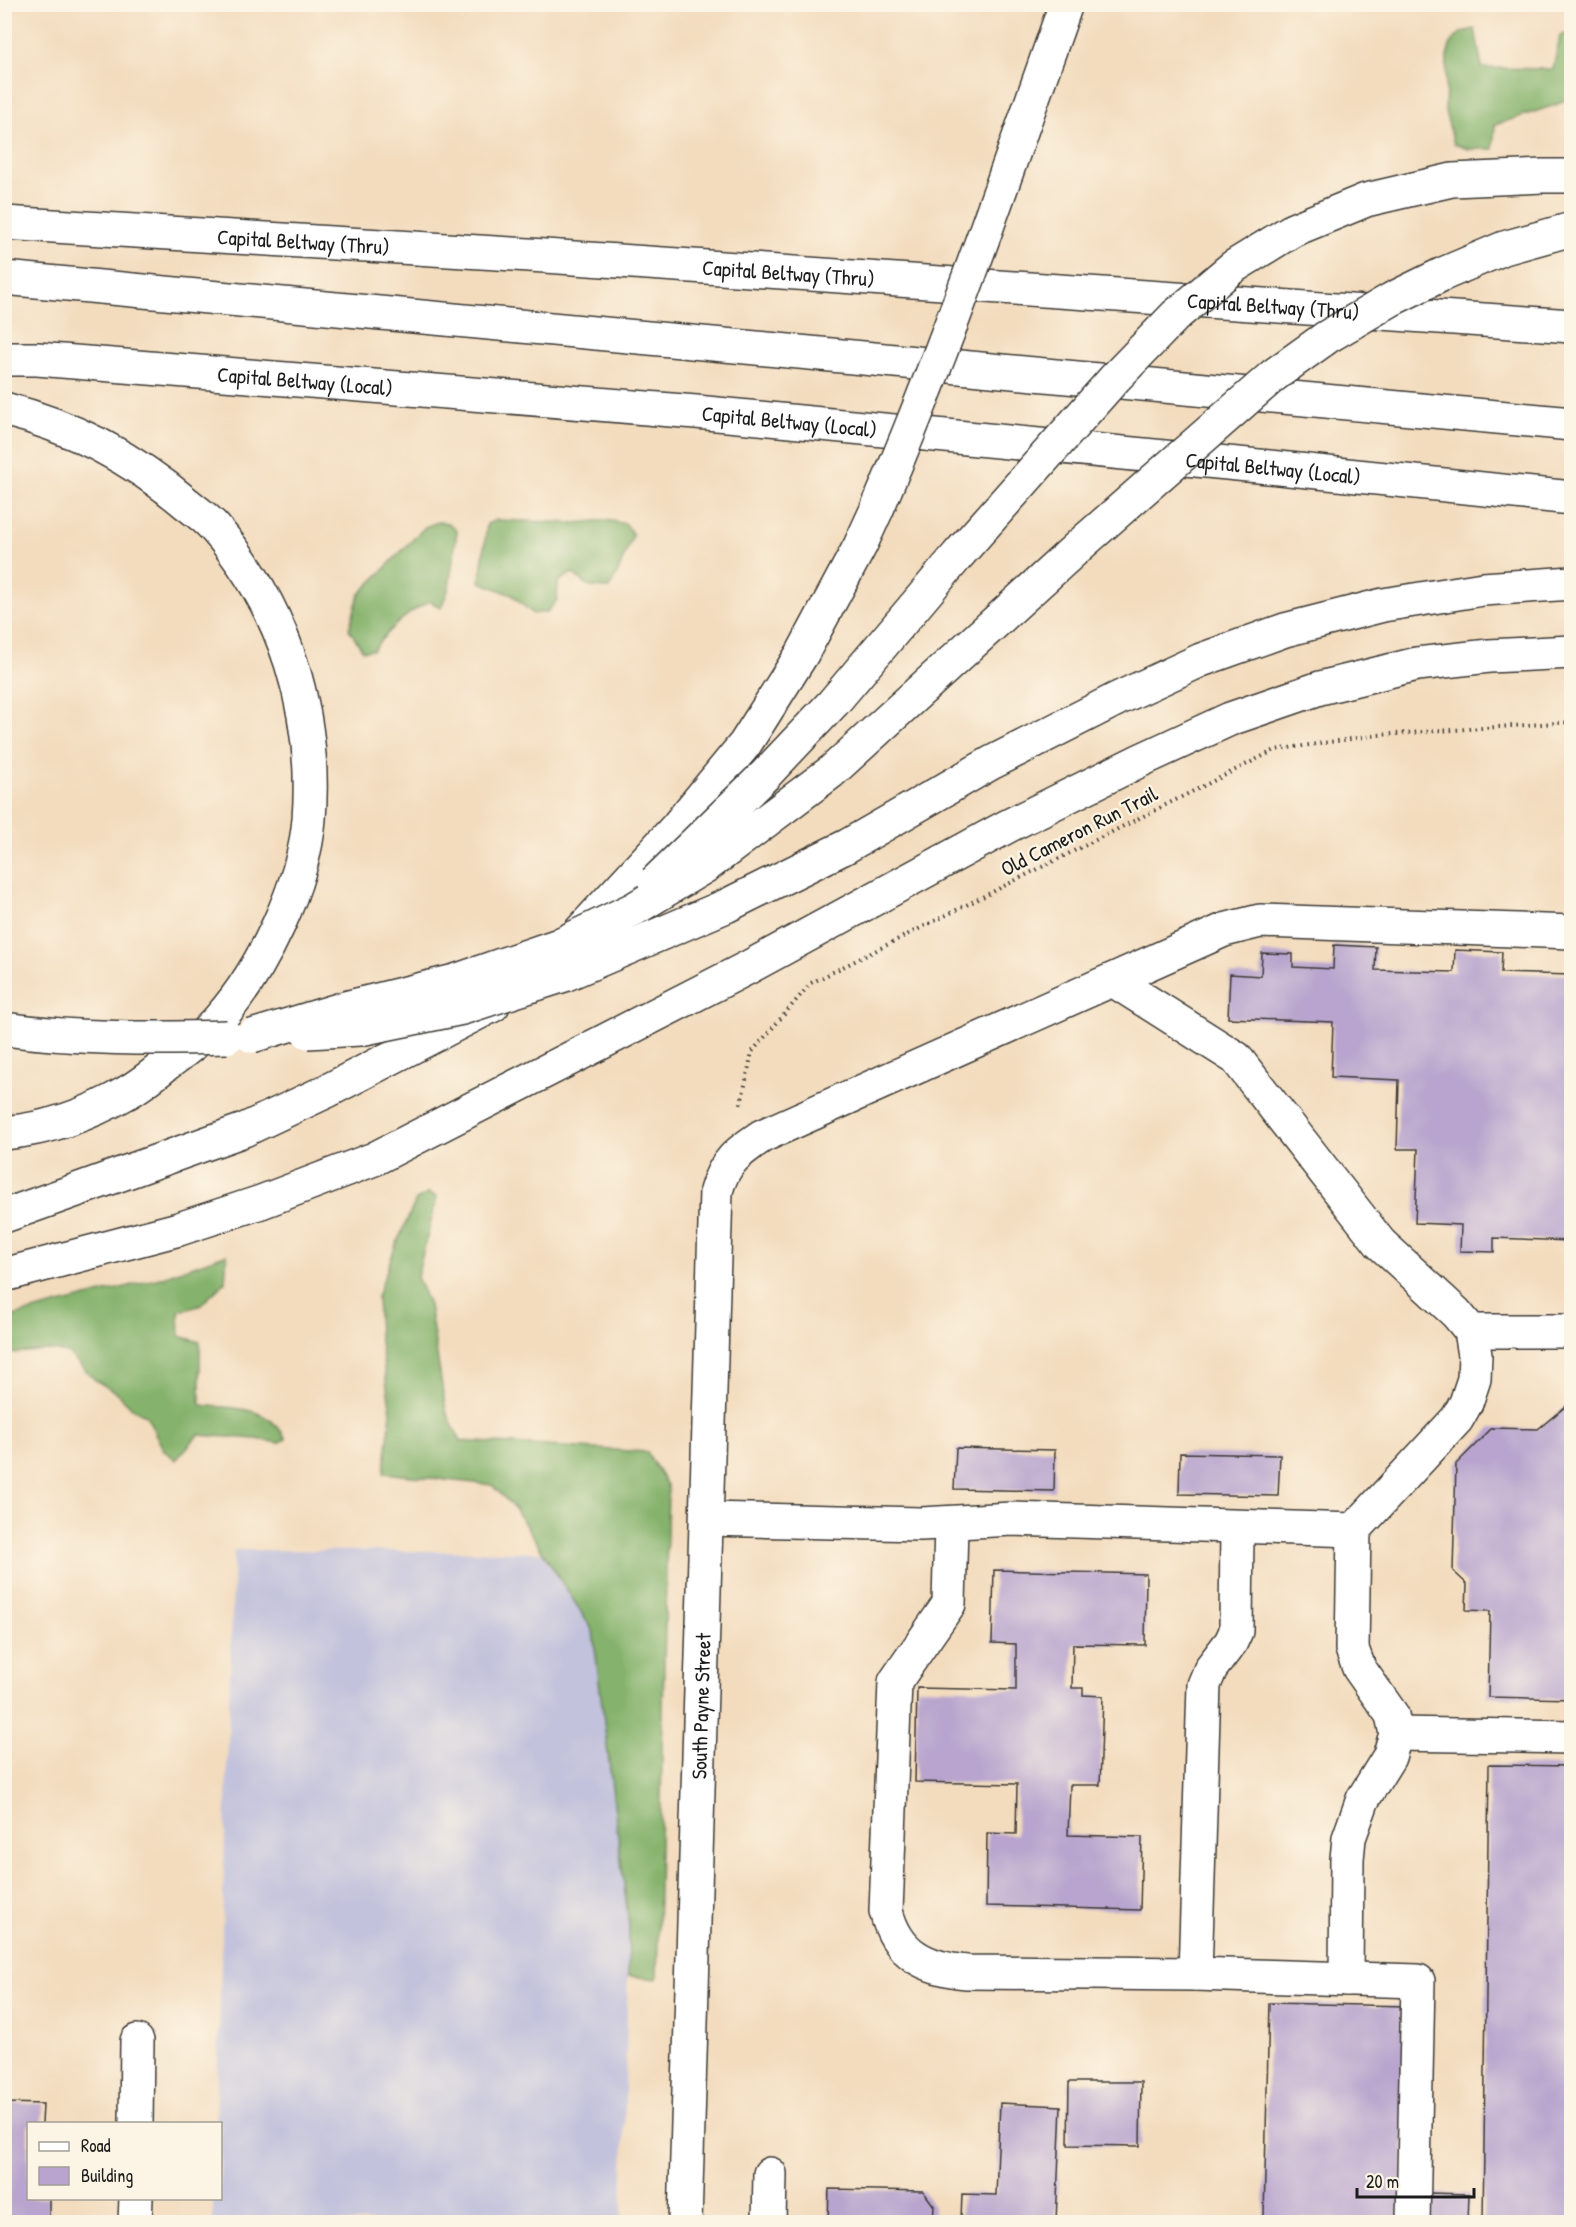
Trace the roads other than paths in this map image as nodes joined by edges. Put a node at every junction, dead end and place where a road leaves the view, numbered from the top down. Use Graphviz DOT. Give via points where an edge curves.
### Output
graph roads {
  1 [pos="1066,4"];
  2 [pos="1572,176"];
  3 [pos="4,223"];
  4 [pos="1572,229"];
  5 [pos="4,278"];
  6 [pos="1572,326"];
  7 [pos="4,359"];
  8 [pos="4,409"];
  9 [pos="1572,424"];
  10 [pos="1572,498"];
  11 [pos="1572,583"];
  12 [pos="1572,652"];
  13 [pos="1572,932"];
  14 [pos="1113,980"];
  15 [pos="533,982"];
  16 [pos="4,1029"];
  17 [pos="252,1036"];
  18 [pos="4,1133"];
  19 [pos="4,1216"];
  20 [pos="4,1275"];
  21 [pos="1471,1331"];
  22 [pos="1572,1331"];
  23 [pos="707,1519"];
  24 [pos="951,1524"];
  25 [pos="1237,1527"];
  26 [pos="1354,1530"];
  27 [pos="1396,1734"];
  28 [pos="1572,1737"];
  29 [pos="1195,1974"];
  30 [pos="1346,1979"];
  31 [pos="137,2041"];
  32 [pos="136,2122"];
  33 [pos="770,2174"];
  34 [pos="136,2200"];
  35 [pos="135,2223"];
  36 [pos="685,2223"];
  37 [pos="769,2223"];
  38 [pos="1413,2223"];
  1 -- 15 [label="main road, bridge" via="903,449 860,546 802,654 745,744 676,828"];
  2 -- 15 [label="main road, bridge" via="1452,180 1366,200 1293,230 1233,267 1176,315 1115,378 765,775 649,887"];
  3 -- 6 [label="main road, Capital Beltway (Thru)"];
  4 -- 17 [label="main road, bridge" via="1504,248 1392,299 1327,337 1274,375 831,772 707,865 634,909 559,945 454,981"];
  5 -- 9 [label="main road"];
  7 -- 10 [label="main road, Capital Beltway (Local)" via="708,413"];
  8 -- 18 [label="main road" via="31,416 113,452 165,486 212,525 244,565 273,614 294,669 310,771 309,821 297,876 276,930 252,975 218,1020 127,1093 74,1118"];
  11 -- 17 [label="main road, bridge" via="1483,589 1383,605 1275,634 1201,660 1117,699 992,763 837,851 726,906 564,975 462,1008 360,1029"];
  12 -- 20 [label="main road" via="1417,664 1320,687 1230,719 1008,826 749,967 374,1159 179,1229"];
  13 -- 14 [label="main road" via="1260,921 1224,930"];
  14 -- 21 [label="main road" via="1236,1058 1380,1243"];
  14 -- 23 [label="main road, South Payne Street" via="762,1136 730,1161 716,1191"];
  15 -- 19 [label="main road, bridge" via="451,1028 244,1130"];
  16 -- 17 [label="main road, bridge" via="174,1039"];
  21 -- 22 [label="main road"];
  21 -- 26 [label="main road" via="1474,1379 1457,1419"];
  23 -- 24 [label="main road"];
  23 -- 36 [label="main road, South Payne Street"];
  24 -- 25 [label="main road" via="1012,1520"];
  24 -- 29 [label="main road" via="949,1604 895,1682 886,1911 890,1926 902,1946 921,1961 942,1969"];
  25 -- 26 [label="main road"];
  25 -- 29 [label="main road" via="1236,1631 1204,1685"];
  26 -- 27 [label="main road" via="1352,1649 1371,1688 1392,1715"];
  27 -- 28 [label="main road"];
  27 -- 30 [label="main road" via="1389,1757 1363,1799 1349,1838"];
  29 -- 30 [label="main road"];
  30 -- 38 [label="main road" via="1418,1981"];
  31 -- 32 [label="main road"];
  33 -- 37 [label="main road"];
  34 -- 35 [label="main road"];
}
